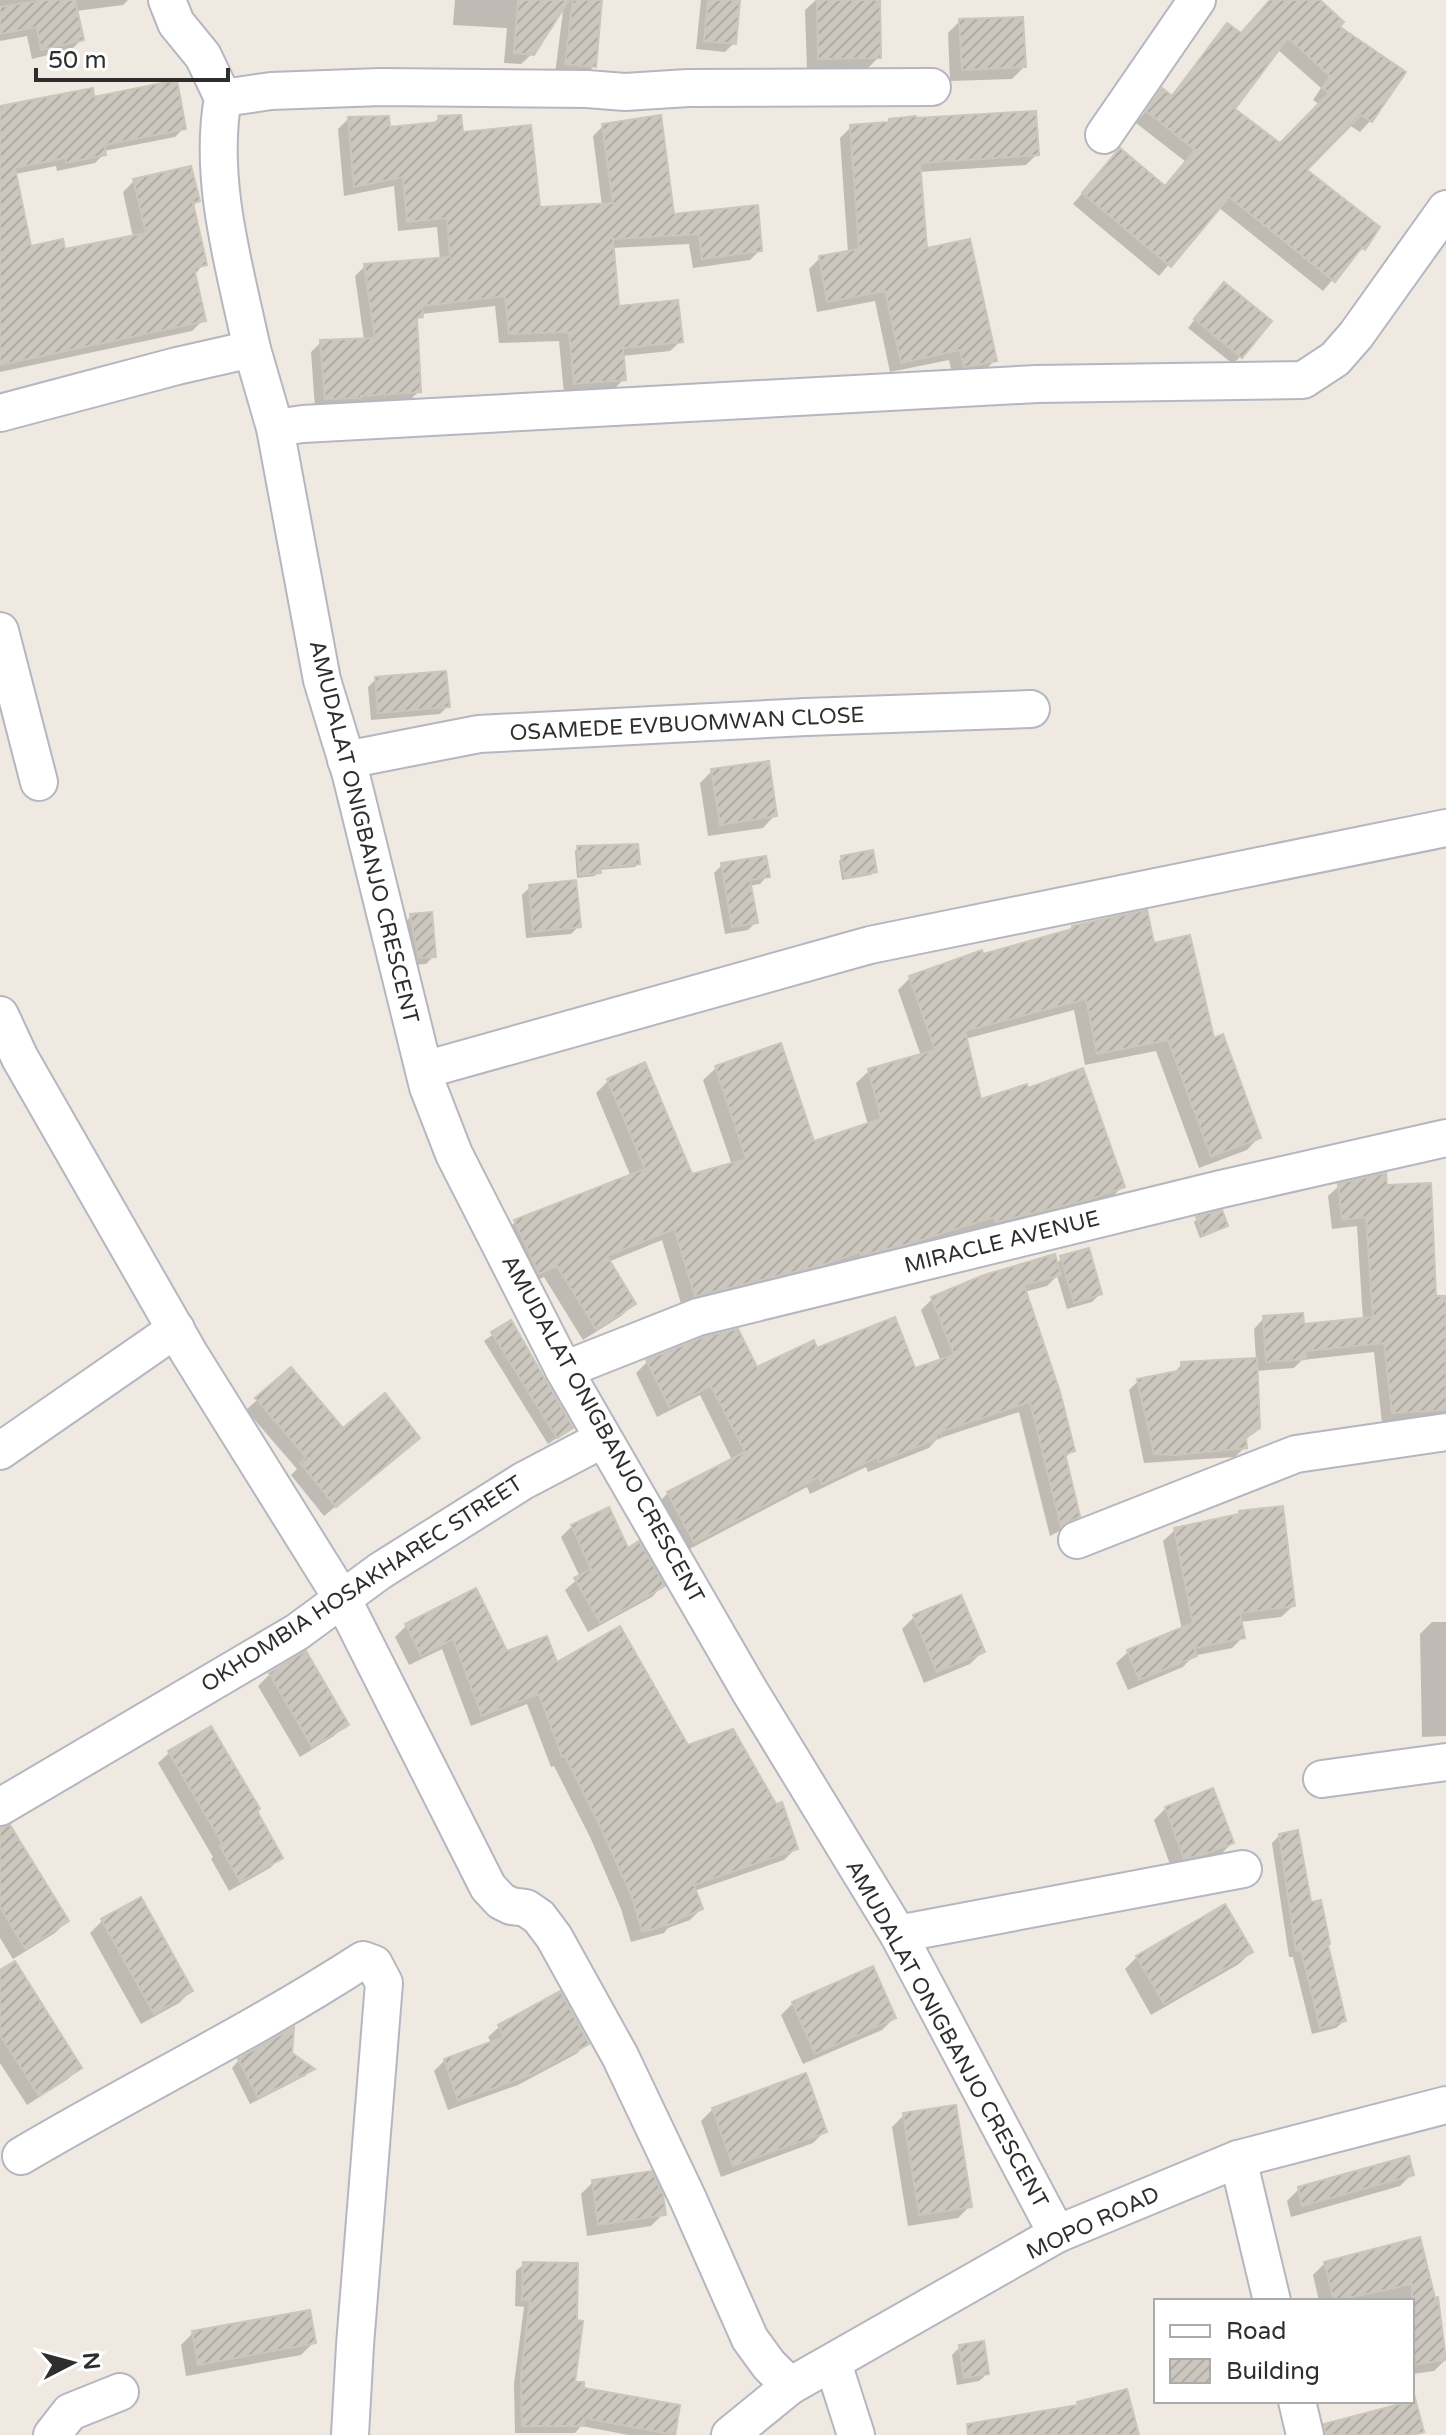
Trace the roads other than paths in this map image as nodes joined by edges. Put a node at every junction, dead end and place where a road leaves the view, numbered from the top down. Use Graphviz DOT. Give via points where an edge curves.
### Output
graph roads {
  1 [pos="167,0"];
  2 [pos="1197,0"];
  3 [pos="932,87"];
  4 [pos="223,98"];
  5 [pos="1104,135"];
  6 [pos="1446,209"];
  7 [pos="252,349"];
  8 [pos="0,413"];
  9 [pos="275,428"];
  10 [pos="0,631"];
  11 [pos="1031,709"];
  12 [pos="346,760"];
  13 [pos="39,782"];
  14 [pos="1446,828"];
  15 [pos="0,1015"];
  16 [pos="10,1064"];
  17 [pos="424,1070"];
  18 [pos="1446,1138"];
  19 [pos="176,1329"];
  20 [pos="564,1370"];
  21 [pos="1446,1432"];
  22 [pos="603,1439"];
  23 [pos="0,1451"];
  24 [pos="1077,1540"];
  25 [pos="343,1600"];
  26 [pos="1446,1762"];
  27 [pos="1322,1779"];
  28 [pos="0,1807"];
  29 [pos="1243,1869"];
  30 [pos="898,1934"];
  31 [pos="1446,2105"];
  32 [pos="21,2156"];
  33 [pos="1238,2159"];
  34 [pos="1057,2234"];
  35 [pos="1272,2299"];
  36 [pos="833,2363"];
  37 [pos="790,2386"];
  38 [pos="120,2392"];
  39 [pos="1297,2403"];
  40 [pos="52,2435"];
  41 [pos="350,2435"];
  42 [pos="730,2435"];
  43 [pos="856,2435"];
  44 [pos="1305,2435"];
  1 -- 4 [label="street"];
  2 -- 5 [label="street"];
  3 -- 4 [label="street" via="625,92 381,87"];
  4 -- 7 [label="street, AMUDALAT ONIGBANJO CRESCENT" via="220,174"];
  6 -- 9 [label="street" via="1356,335 1335,359 1303,380 1037,384"];
  7 -- 8 [label="street"];
  7 -- 9 [label="street, AMUDALAT ONIGBANJO CRESCENT"];
  9 -- 12 [label="street, AMUDALAT ONIGBANJO CRESCENT" via="322,680"];
  10 -- 13 [label="street"];
  11 -- 12 [label="street, OSAMEDE EVBUOMWAN CLOSE" via="479,734"];
  12 -- 17 [label="street, AMUDALAT ONIGBANJO CRESCENT"];
  14 -- 17 [label="street" via="870,945"];
  15 -- 16 [label="street"];
  16 -- 19 [label="street"];
  17 -- 20 [label="street, AMUDALAT ONIGBANJO CRESCENT" via="454,1154"];
  18 -- 20 [label="street, MIRACLE AVENUE" via="698,1317"];
  19 -- 23 [label="street"];
  19 -- 25 [label="street"];
  20 -- 22 [label="street, AMUDALAT ONIGBANJO CRESCENT"];
  21 -- 24 [label="street" via="1296,1454"];
  22 -- 25 [label="street, OKHOMBIA HOSAKHAREC STREET" via="523,1481"];
  22 -- 30 [label="street, AMUDALAT ONIGBANJO CRESCENT"];
  25 -- 28 [label="street, OKHOMBIA HOSAKHAREC STREET"];
  25 -- 37 [label="street" via="488,1887 501,1901 539,1917 554,1937 620,2056 750,2339"];
  26 -- 27 [label="street"];
  29 -- 30 [label="street"];
  30 -- 34 [label="street, AMUDALAT ONIGBANJO CRESCENT"];
  31 -- 33 [label="street, MOPO ROAD"];
  32 -- 41 [label="street" via="363,1960 374,1964 384,1983"];
  33 -- 34 [label="street, MOPO ROAD"];
  33 -- 35 [label="street"];
  34 -- 36 [label="street, MOPO ROAD"];
  36 -- 37 [label="street, MOPO ROAD"];
  36 -- 43 [label="street"];
  37 -- 42 [label="street, MOPO ROAD"];
  38 -- 40 [label="street" via="70,2412"];
  39 -- 44 [label="street"];
}
